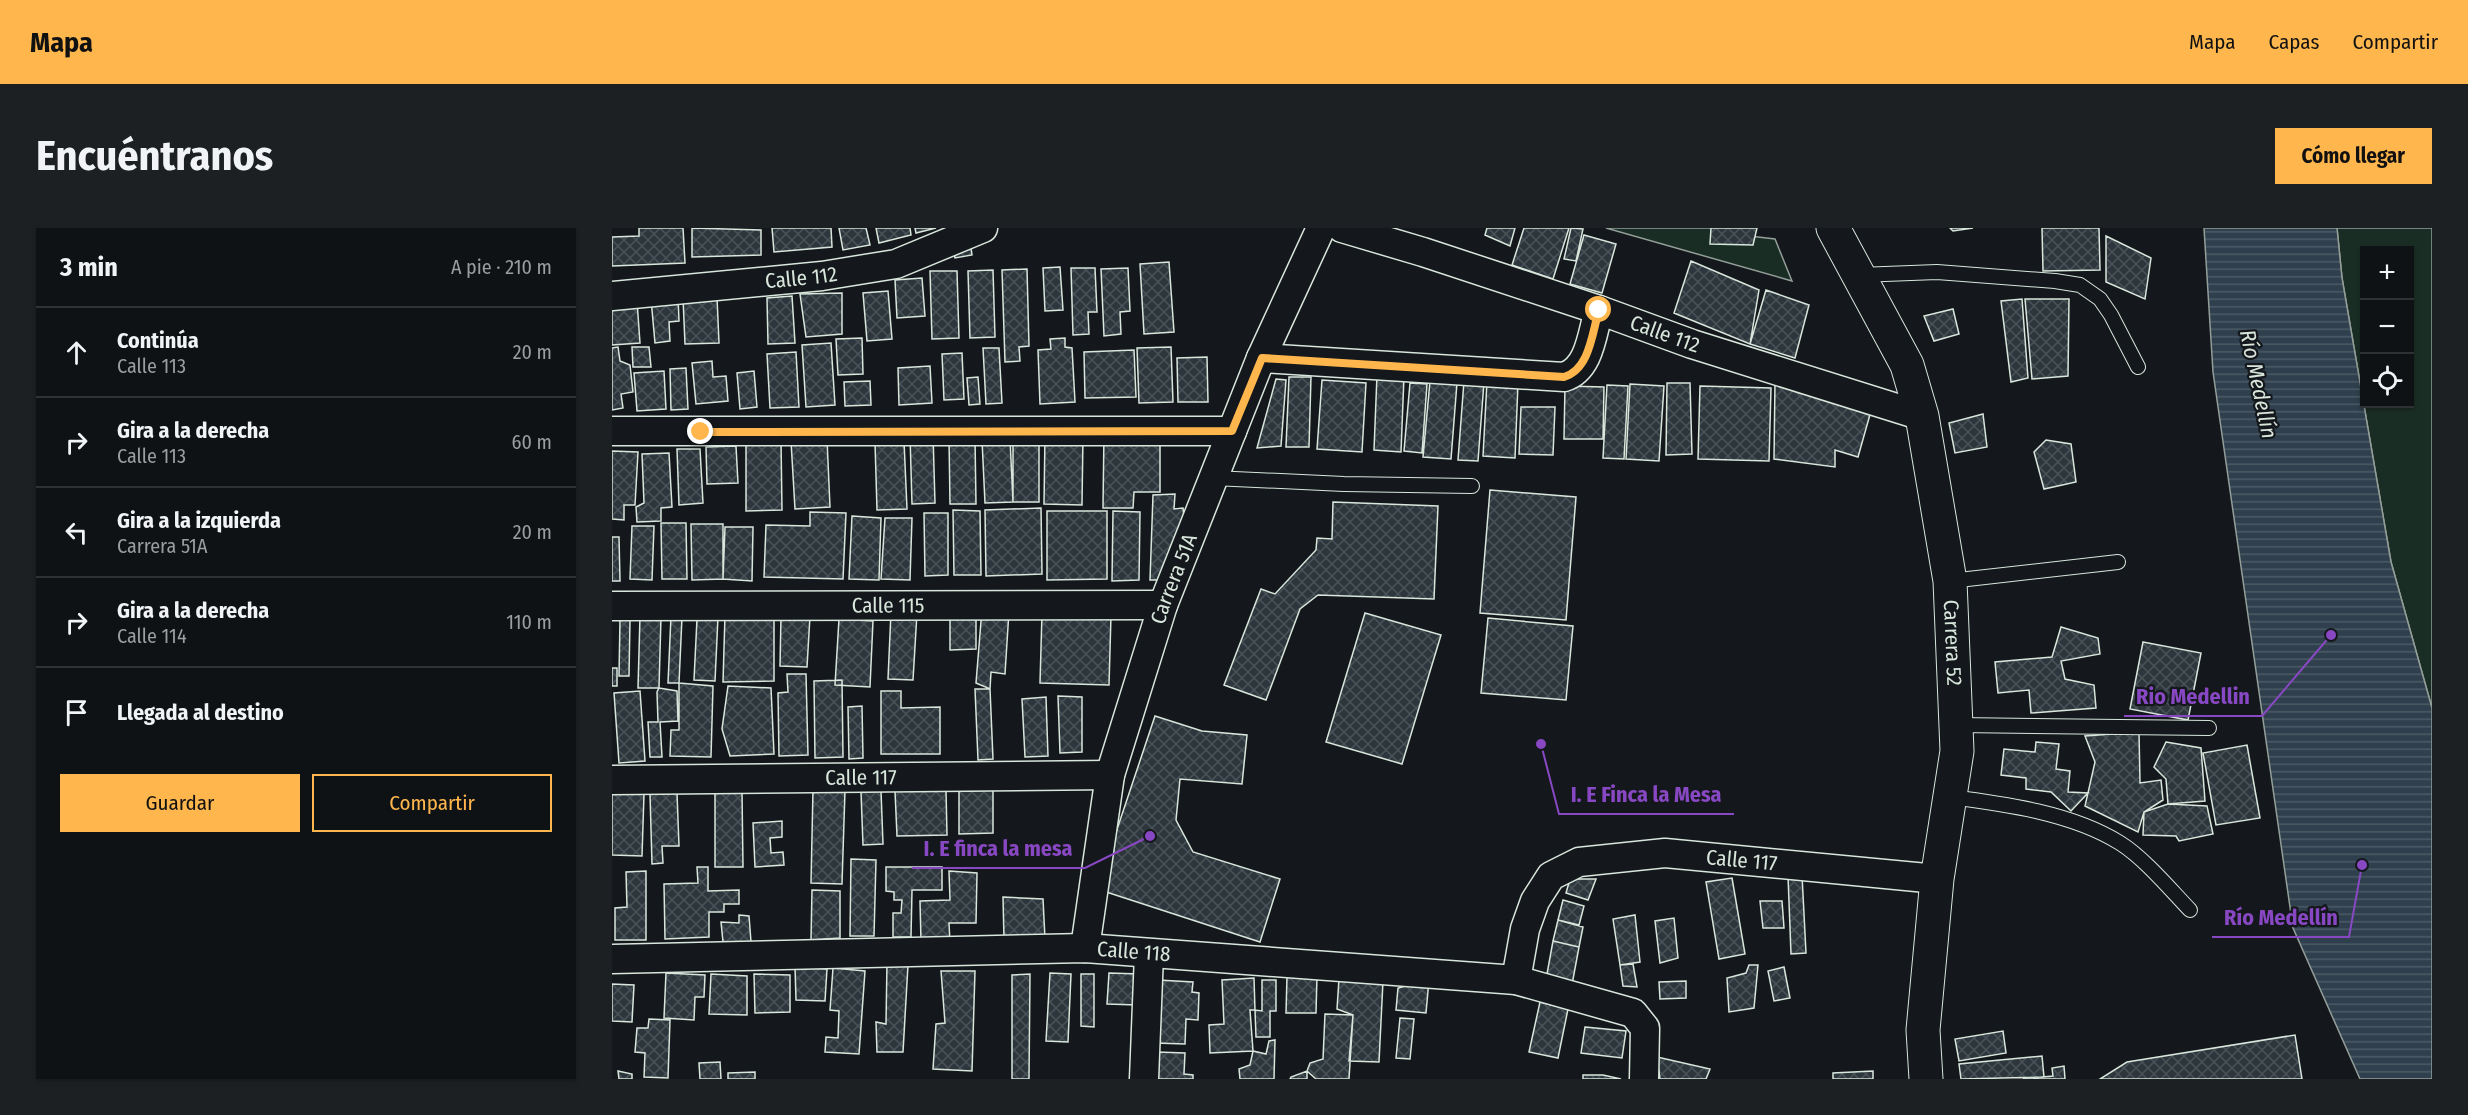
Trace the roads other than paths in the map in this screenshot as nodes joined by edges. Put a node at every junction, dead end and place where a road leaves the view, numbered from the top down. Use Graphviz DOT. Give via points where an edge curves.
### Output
graph roads {
  1 [pos="983,228"];
  2 [pos="1321,228"];
  3 [pos="1342,228"];
  4 [pos="1833,228"];
  5 [pos="1859,275"];
  6 [pos="612,296"];
  7 [pos="1599,310"];
  8 [pos="1262,358"];
  9 [pos="2138,367"];
  10 [pos="1922,416"];
  11 [pos="612,431"];
  12 [pos="1232,431"];
  13 [pos="1213,478"];
  14 [pos="1472,486"];
  15 [pos="2118,562"];
  16 [pos="1950,580"];
  17 [pos="1163,605"];
  18 [pos="612,606"];
  19 [pos="1958,725"];
  20 [pos="2209,728"];
  21 [pos="1110,775"];
  22 [pos="612,780"];
  23 [pos="1951,797"];
  24 [pos="1937,879"];
  25 [pos="2190,909"];
  26 [pos="1084,948"];
  27 [pos="1149,954"];
  28 [pos="612,958"];
  29 [pos="1516,980"];
  30 [pos="1144,1079"];
  31 [pos="1644,1079"];
  32 [pos="1926,1079"];
  1 -- 6 [label="street, Calle 112" via="896,264 822,276"];
  2 -- 8 [label="street, Carrera 51A"];
  3 -- 7 [label="street, Calle 112"];
  4 -- 5 [label="main road, Carrera 52"];
  5 -- 9 [label="lane" via="1937,272 2080,285 2100,299"];
  5 -- 10 [label="main road, Carrera 52" via="1907,365"];
  7 -- 8 [label="street" via="1583,363 1576,373 1564,377"];
  7 -- 10 [label="street, Calle 112" via="1692,344"];
  8 -- 12 [label="street, Carrera 51A"];
  10 -- 16 [label="main road, Carrera 52"];
  11 -- 12 [label="street"];
  12 -- 13 [label="street, Carrera 51A"];
  13 -- 14 [label="lane"];
  13 -- 17 [label="street, Carrera 51A"];
  15 -- 16 [label="lane"];
  16 -- 19 [label="main road, Carrera 52"];
  17 -- 18 [label="street, Calle 115"];
  17 -- 21 [label="street, Carrera 51A"];
  19 -- 20 [label="lane"];
  19 -- 23 [label="main road, Carrera 52"];
  21 -- 22 [label="street, Calle 117"];
  21 -- 26 [label="street, Carrera 51A"];
  23 -- 24 [label="main road, Carrera 52"];
  23 -- 25 [label="lane" via="2007,804 2079,824 2110,838 2152,871"];
  24 -- 29 [label="street, Calle 117" via="1665,853 1579,862 1551,876 1535,901 1525,929"];
  24 -- 32 [label="main road, Carrera 52" via="1923,1030"];
  26 -- 27 [label="street, Calle 118"];
  26 -- 28 [label="street, Calle 118"];
  27 -- 29 [label="street, Calle 118"];
  27 -- 30 [label="street"];
  29 -- 31 [label="street, Calle 118" via="1633,1013 1645,1028"];
}
